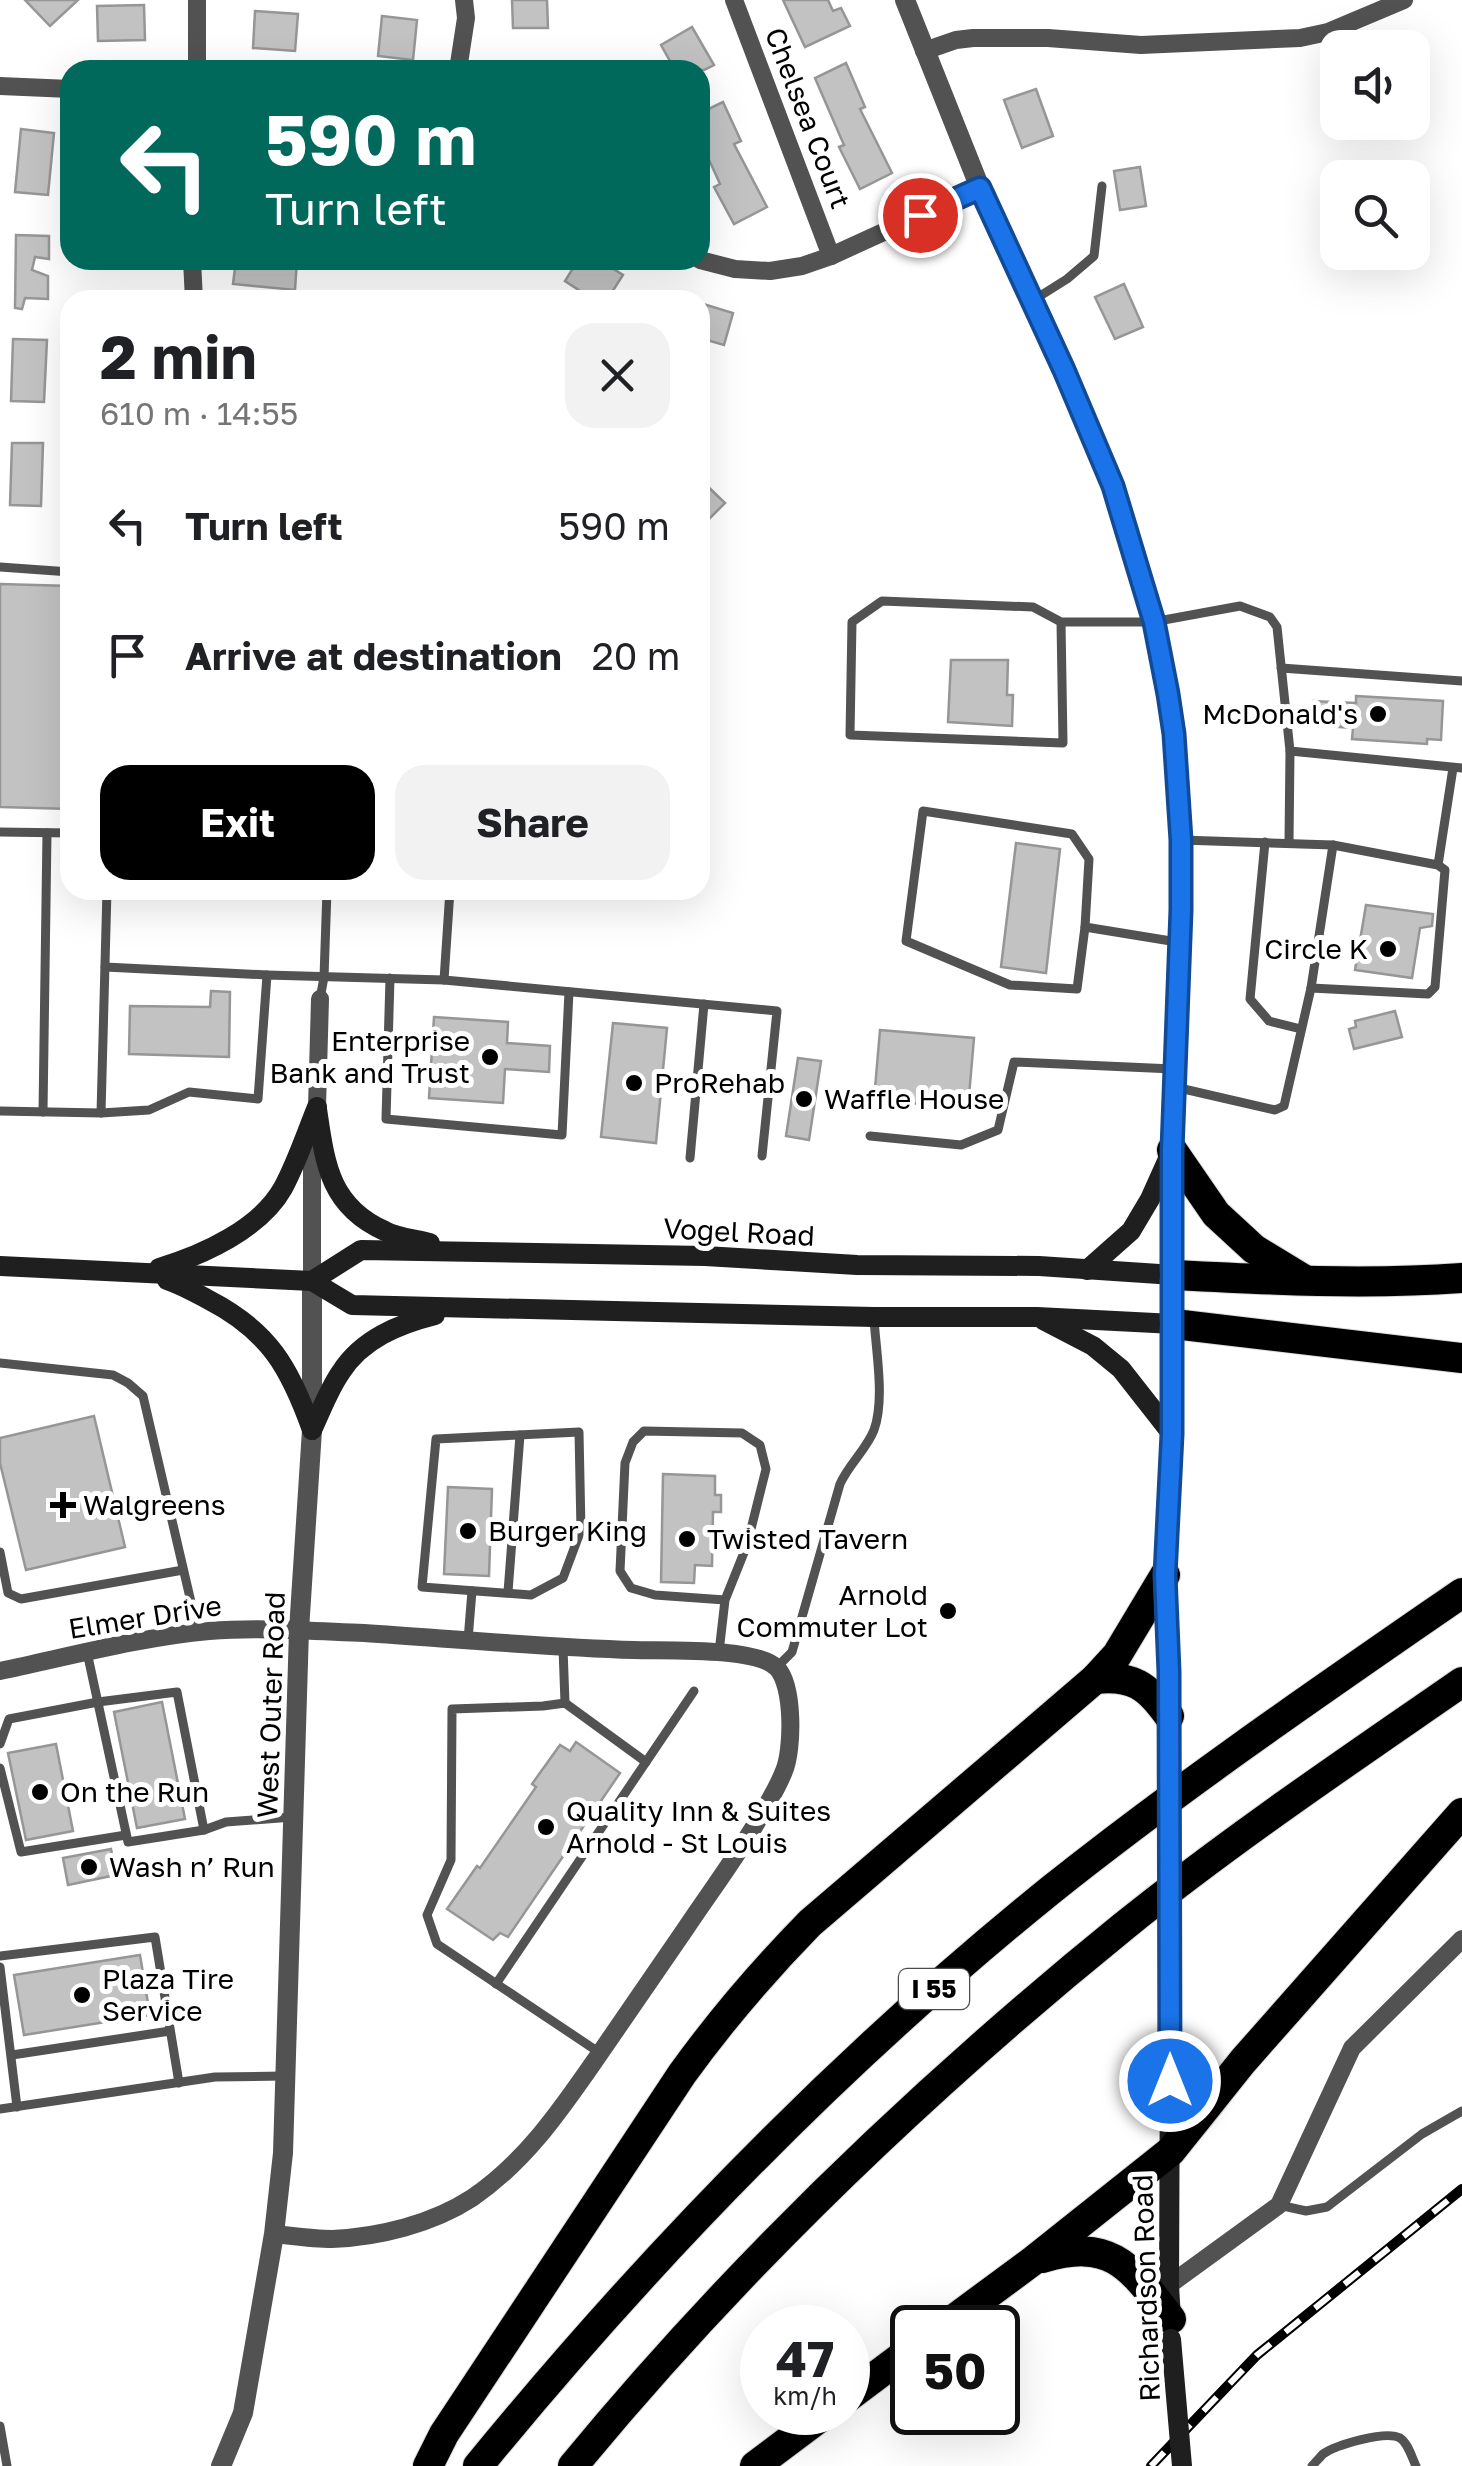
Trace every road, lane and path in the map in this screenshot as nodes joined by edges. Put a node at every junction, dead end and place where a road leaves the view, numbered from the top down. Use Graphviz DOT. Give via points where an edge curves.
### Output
graph roads {
  1 [pos="197,0"];
  2 [pos="464,0"];
  3 [pos="734,0"];
  4 [pos="905,0"];
  5 [pos="1404,0"];
  6 [pos="924,51"];
  7 [pos="197,60"];
  8 [pos="460,60"];
  9 [pos="0,86"];
  10 [pos="60,89"];
  11 [pos="1102,186"];
  12 [pos="980,188"];
  13 [pos="831,256"];
  14 [pos="710,263"];
  15 [pos="1032,301"];
  16 [pos="0,567"];
  17 [pos="60,571"];
  18 [pos="1062,622"];
  19 [pos="1154,622"];
  20 [pos="1282,668"];
  21 [pos="1462,681"];
  22 [pos="1290,751"];
  23 [pos="1457,768"];
  24 [pos="0,832"];
  25 [pos="47,833"];
  26 [pos="60,833"];
  27 [pos="1181,840"];
  28 [pos="1265,842"];
  29 [pos="1289,843"];
  30 [pos="1333,845"];
  31 [pos="1438,865"];
  32 [pos="106,900"];
  33 [pos="327,900"];
  34 [pos="449,900"];
  35 [pos="1085,927"];
  36 [pos="1180,942"];
  37 [pos="105,967"];
  38 [pos="267,976"];
  39 [pos="324,977"];
  40 [pos="390,978"];
  41 [pos="444,980"];
  42 [pos="1311,988"];
  43 [pos="570,992"];
  44 [pos="320,999"];
  45 [pos="704,1004"];
  46 [pos="1302,1029"];
  47 [pos="1176,1078"];
  48 [pos="317,1107"];
  49 [pos="0,1111"];
  50 [pos="44,1112"];
  51 [pos="101,1113"];
  52 [pos="870,1136"];
  53 [pos="1172,1150"];
  54 [pos="762,1156"];
  55 [pos="690,1158"];
  56 [pos="471,1252"];
  57 [pos="0,1266"];
  58 [pos="1087,1270"];
  59 [pos="143,1273"];
  60 [pos="1174,1275"];
  61 [pos="1462,1278"];
  62 [pos="312,1281"];
  63 [pos="1308,1282"];
  64 [pos="467,1308"];
  65 [pos="874,1316"];
  66 [pos="1037,1317"];
  67 [pos="1174,1324"];
  68 [pos="1462,1358"];
  69 [pos="0,1363"];
  70 [pos="312,1430"];
  71 [pos="1172,1434"];
  72 [pos="520,1435"];
  73 [pos="0,1552"];
  74 [pos="183,1570"];
  75 [pos="1165,1575"];
  76 [pos="472,1591"];
  77 [pos="508,1592"];
  78 [pos="1462,1592"];
  79 [pos="726,1600"];
  80 [pos="300,1630"];
  81 [pos="198,1632"];
  82 [pos="468,1640"];
  83 [pos="564,1648"];
  84 [pos="87,1652"];
  85 [pos="719,1652"];
  86 [pos="777,1667"];
  87 [pos="0,1671"];
  88 [pos="1095,1680"];
  89 [pos="1157,1681"];
  90 [pos="1462,1682"];
  91 [pos="694,1691"];
  92 [pos="98,1702"];
  93 [pos="565,1703"];
  94 [pos="1169,1716"];
  95 [pos="0,1744"];
  96 [pos="646,1762"];
  97 [pos="0,1768"];
  98 [pos="1462,1813"];
  99 [pos="294,1817"];
  100 [pos="204,1830"];
  101 [pos="126,1836"];
  102 [pos="1462,1939"];
  103 [pos="0,1956"];
  104 [pos="0,1967"];
  105 [pos="496,1984"];
  106 [pos="170,2030"];
  107 [pos="600,2053"];
  108 [pos="12,2056"];
  109 [pos="287,2076"];
  110 [pos="179,2083"];
  111 [pos="18,2106"];
  112 [pos="0,2109"];
  113 [pos="1462,2111"];
  114 [pos="1171,2152"];
  115 [pos="1279,2204"];
  116 [pos="274,2234"];
  117 [pos="1034,2260"];
  118 [pos="1169,2285"];
  119 [pos="973,2305"];
  120 [pos="1171,2329"];
  121 [pos="0,2426"];
  122 [pos="796,2435"];
  123 [pos="7,2466"];
  124 [pos="221,2466"];
  125 [pos="428,2466"];
  126 [pos="478,2466"];
  127 [pos="573,2466"];
  128 [pos="755,2466"];
  129 [pos="1182,2466"];
  130 [pos="1312,2466"];
  131 [pos="1416,2466"];
  1 -- 7 [label="street"];
  2 -- 8 [label="street"];
  3 -- 13 [label="street, Chelsea Court"];
  4 -- 6 [label="street"];
  5 -- 6 [label="street" via="1300,38 1140,45 973,38"];
  6 -- 12 [label="street"];
  9 -- 10 [label="street"];
  11 -- 15 [label="lane" via="1094,256"];
  12 -- 13 [label="street"];
  12 -- 15 [label="street"];
  13 -- 14 [label="street" via="770,270"];
  15 -- 19 [label="street" via="1105,464"];
  16 -- 17 [label="lane"];
  18 -- 18 [label="lane" via="1033,607 882,602 852,622 850,735 1063,742"];
  18 -- 19 [label="lane"];
  19 -- 20 [label="lane" via="1240,606 1270,617 1277,627"];
  19 -- 27 [label="street" via="1171,714"];
  20 -- 21 [label="lane"];
  20 -- 22 [label="lane"];
  22 -- 23 [label="lane"];
  22 -- 29 [label="lane"];
  23 -- 31 [label="lane"];
  24 -- 25 [label="lane"];
  25 -- 26 [label="lane"];
  25 -- 50 [label="lane"];
  27 -- 28 [label="lane"];
  27 -- 36 [label="street"];
  28 -- 29 [label="lane"];
  28 -- 46 [label="lane" via="1250,999 1269,1021"];
  29 -- 30 [label="lane"];
  30 -- 31 [label="lane"];
  30 -- 42 [label="lane"];
  31 -- 42 [label="lane" via="1445,870 1435,988 1428,994"];
  32 -- 37 [label="lane"];
  33 -- 39 [label="lane"];
  34 -- 41 [label="lane"];
  35 -- 35 [label="lane" via="1089,859 1072,834 923,810 906,942 1010,986 1078,989"];
  35 -- 36 [label="lane"];
  36 -- 47 [label="street"];
  37 -- 38 [label="lane"];
  37 -- 51 [label="lane"];
  38 -- 39 [label="lane"];
  38 -- 51 [label="lane" via="258,1099 189,1092 149,1110"];
  39 -- 40 [label="lane"];
  39 -- 44 [label="lane"];
  40 -- 41 [label="lane"];
  40 -- 43 [label="lane" via="386,1118 562,1135"];
  41 -- 43 [label="lane"];
  42 -- 46 [label="lane"];
  43 -- 45 [label="lane"];
  44 -- 48 [label="street, West Outer Road"];
  45 -- 54 [label="lane" via="777,1011"];
  45 -- 55 [label="lane"];
  46 -- 47 [label="lane" via="1284,1106 1275,1110"];
  47 -- 52 [label="lane" via="1014,1062 998,1130 961,1145"];
  47 -- 53 [label="street"];
  48 -- 56 [label="main road" via="327,1167 347,1206 387,1233"];
  48 -- 59 [label="main road" via="282,1191 264,1213 207,1249"];
  48 -- 62 [label="street, West Outer Road"];
  49 -- 50 [label="lane"];
  50 -- 51 [label="lane"];
  53 -- 58 [label="main road" via="1131,1231"];
  53 -- 60 [label="street"];
  53 -- 63 [label="highway" via="1216,1214 1254,1249"];
  56 -- 58 [label="main road, Vogel Road"];
  56 -- 62 [label="main road, Vogel Road" via="361,1250"];
  57 -- 59 [label="main road"];
  58 -- 60 [label="main road, Vogel Road"];
  59 -- 62 [label="main road"];
  59 -- 70 [label="main road" via="175,1282 257,1331 290,1376"];
  60 -- 63 [label="highway"];
  60 -- 67 [label="main road"];
  61 -- 63 [label="highway"];
  62 -- 64 [label="main road" via="352,1306"];
  62 -- 70 [label="street, West Outer Road"];
  64 -- 65 [label="main road"];
  64 -- 70 [label="main road" via="402,1323 361,1348"];
  65 -- 66 [label="main road"];
  65 -- 86 [label="lane" via="874,1430 840,1484 792,1652"];
  66 -- 67 [label="main road"];
  66 -- 71 [label="main road" via="1121,1370"];
  67 -- 68 [label="highway"];
  67 -- 71 [label="main road"];
  69 -- 74 [label="lane" via="113,1374 143,1396"];
  70 -- 80 [label="street, West Outer Road"];
  71 -- 75 [label="main road"];
  72 -- 76 [label="lane" via="436,1439 422,1587"];
  72 -- 77 [label="lane"];
  72 -- 77 [label="lane" via="579,1432 581,1530 563,1578 531,1596"];
  73 -- 74 [label="lane" via="8,1593 21,1599"];
  74 -- 81 [label="lane"];
  75 -- 88 [label="highway"];
  75 -- 89 [label="main road"];
  76 -- 77 [label="lane"];
  76 -- 82 [label="lane"];
  78 -- 126 [label="highway, I 55" via="1127,1830 959,1967 702,2211"];
  79 -- 79 [label="lane" via="766,1469 760,1446 742,1434 644,1430 624,1464 620,1570 643,1592"];
  79 -- 85 [label="lane"];
  80 -- 81 [label="street, Elmer Drive"];
  80 -- 82 [label="street, Elmer Drive"];
  80 -- 99 [label="street, West Outer Road"];
  81 -- 84 [label="street, Elmer Drive"];
  82 -- 83 [label="street, Elmer Drive"];
  83 -- 85 [label="street, Elmer Drive"];
  83 -- 93 [label="lane"];
  84 -- 87 [label="street, Elmer Drive"];
  84 -- 92 [label="lane"];
  85 -- 86 [label="street, Elmer Drive" via="760,1657"];
  86 -- 107 [label="street" via="786,1682 790,1732 778,1785"];
  88 -- 89 [label="highway"];
  88 -- 125 [label="highway" via="810,1923 734,2006 672,2088"];
  89 -- 94 [label="highway" via="1157,1700"];
  90 -- 127 [label="highway, I 55" via="1205,1864 944,2078 772,2244"];
  91 -- 96 [label="lane"];
  92 -- 95 [label="lane" via="9,1718"];
  92 -- 100 [label="lane" via="178,1692"];
  92 -- 101 [label="lane"];
  93 -- 96 [label="lane"];
  93 -- 105 [label="lane" via="452,1709 451,1860 427,1915 436,1944"];
  94 -- 114 [label="main road, Richardson Road, bridge"];
  96 -- 105 [label="lane"];
  97 -- 101 [label="lane" via="21,1852"];
  98 -- 114 [label="highway"];
  99 -- 100 [label="lane"];
  99 -- 109 [label="street, West Outer Road"];
  100 -- 101 [label="lane" via="128,1842"];
  102 -- 115 [label="street" via="1352,2048"];
  103 -- 106 [label="lane" via="155,1937"];
  104 -- 108 [label="lane"];
  105 -- 107 [label="lane"];
  106 -- 108 [label="lane"];
  106 -- 110 [label="lane"];
  107 -- 116 [label="street" via="522,2157 467,2201 375,2234"];
  108 -- 111 [label="lane"];
  109 -- 110 [label="lane"];
  109 -- 116 [label="street, West Outer Road"];
  110 -- 111 [label="lane"];
  111 -- 112 [label="lane"];
  113 -- 115 [label="lane" via="1327,2206"];
  114 -- 117 [label="highway"];
  114 -- 118 [label="main road, Richardson Road"];
  115 -- 118 [label="street"];
  116 -- 124 [label="street, West Outer Road" via="243,2413"];
  117 -- 119 [label="highway"];
  117 -- 120 [label="highway" via="1069,2250 1112,2258 1135,2273"];
  118 -- 120 [label="main road, Richardson Road"];
  120 -- 129 [label="main road, Richardson Road, bridge"];
  121 -- 123 [label="lane"];
  122 -- 128 [label="highway"];
  130 -- 131 [label="lane" via="1341,2446 1389,2436 1404,2441"];
}
